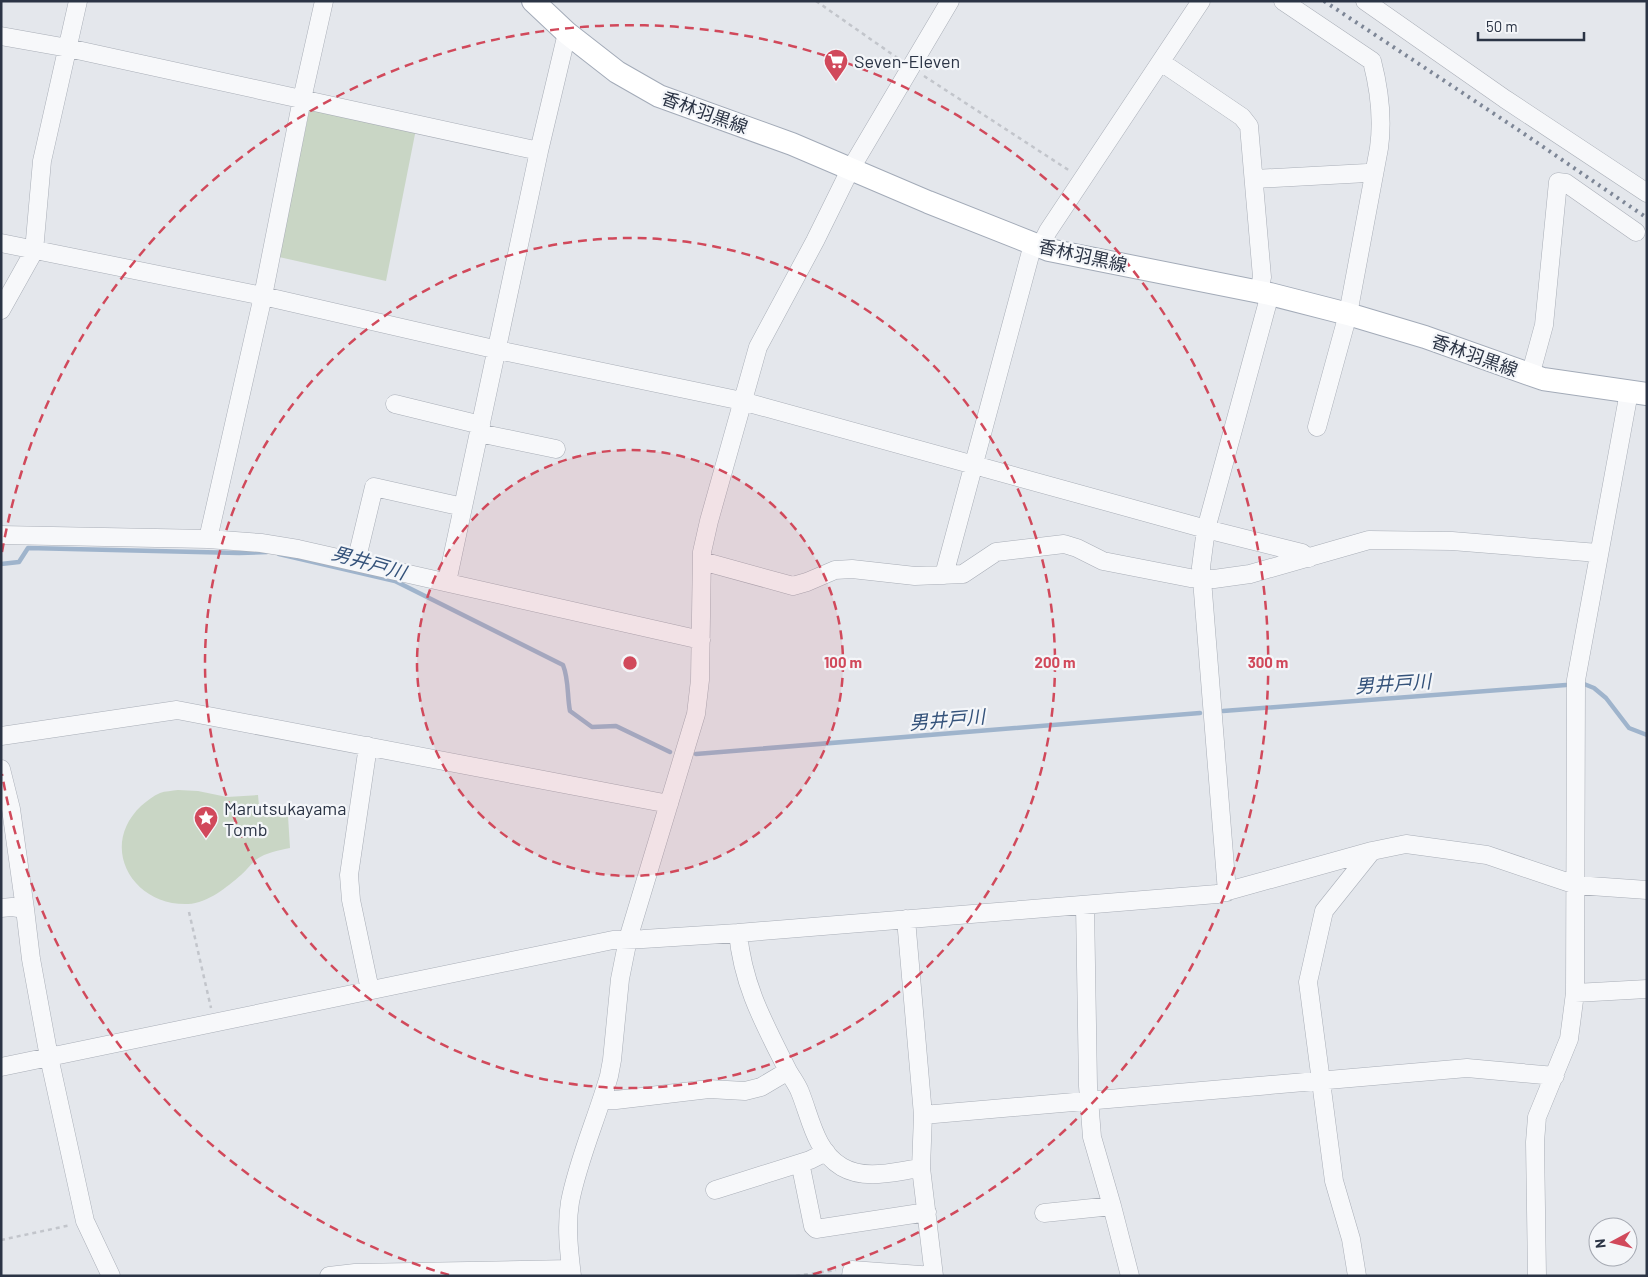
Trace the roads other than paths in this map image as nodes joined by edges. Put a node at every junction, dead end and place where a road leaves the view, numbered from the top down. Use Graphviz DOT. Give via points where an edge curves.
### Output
graph roads {
  1 [pos="78,1"];
  2 [pos="324,1"];
  3 [pos="534,1"];
  4 [pos="950,1"];
  5 [pos="1201,1"];
  6 [pos="1283,1"];
  7 [pos="1365,1"];
  8 [pos="567,33"];
  9 [pos="1,36"];
  10 [pos="68,48"];
  11 [pos="1160,62"];
  12 [pos="302,99"];
  13 [pos="539,152"];
  14 [pos="850,170"];
  15 [pos="1374,176"];
  16 [pos="1254,179"];
  17 [pos="1647,193"];
  18 [pos="1636,232"];
  19 [pos="1,243"];
  20 [pos="1036,245"];
  21 [pos="34,251"];
  22 [pos="1264,293"];
  23 [pos="263,296"];
  24 [pos="1,310"];
  25 [pos="1348,314"];
  26 [pos="498,350"];
  27 [pos="1530,376"];
  28 [pos="1638,393"];
  29 [pos="742,401"];
  30 [pos="395,404"];
  31 [pos="1317,427"];
  32 [pos="480,429"];
  33 [pos="556,449"];
  34 [pos="973,465"];
  35 [pos="463,507"];
  36 [pos="1206,529"];
  37 [pos="1,535"];
  38 [pos="208,540"];
  39 [pos="1598,553"];
  40 [pos="1309,558"];
  41 [pos="702,561"];
  42 [pos="356,562"];
  43 [pos="944,575"];
  44 [pos="1201,578"];
  45 [pos="447,582"];
  46 [pos="701,640"];
  47 [pos="1,736"];
  48 [pos="368,746"];
  49 [pos="1,769"];
  50 [pos="669,804"];
  51 [pos="6,809"];
  52 [pos="1372,851"];
  53 [pos="1576,885"];
  54 [pos="1647,890"];
  55 [pos="1227,892"];
  56 [pos="1085,905"];
  57 [pos="1,908"];
  58 [pos="25,909"];
  59 [pos="906,919"];
  60 [pos="738,933"];
  61 [pos="628,939"];
  62 [pos="1647,989"];
  63 [pos="370,990"];
  64 [pos="1575,993"];
  65 [pos="48,1057"];
  66 [pos="1,1067"];
  67 [pos="788,1071"];
  68 [pos="1555,1076"];
  69 [pos="1320,1082"];
  70 [pos="602,1100"];
  71 [pos="1088,1100"];
  72 [pos="923,1115"];
  73 [pos="826,1152"];
  74 [pos="799,1164"];
  75 [pos="921,1168"];
  76 [pos="715,1190"];
  77 [pos="1112,1206"];
  78 [pos="927,1212"];
  79 [pos="1044,1213"];
  80 [pos="571,1272"];
  81 [pos="852,1273"];
  82 [pos="111,1276"];
  83 [pos="329,1276"];
  84 [pos="934,1276"];
  85 [pos="1130,1276"];
  86 [pos="1357,1276"];
  87 [pos="1537,1276"];
  1 -- 10 [label="street"];
  2 -- 12 [label="street"];
  3 -- 8 [label="main road, 香林羽黒線"];
  4 -- 14 [label="street"];
  5 -- 11 [label="street"];
  6 -- 15 [label="street" via="1372,61 1382,130"];
  7 -- 17 [label="street" via="1505,100"];
  8 -- 13 [label="street"];
  8 -- 14 [label="main road, 香林羽黒線" via="617,72 659,96 792,144"];
  9 -- 10 [label="street"];
  10 -- 12 [label="street"];
  10 -- 21 [label="street" via="42,161"];
  11 -- 16 [label="street" via="1242,117 1248,126"];
  11 -- 20 [label="street"];
  12 -- 13 [label="street"];
  12 -- 23 [label="street"];
  13 -- 26 [label="street"];
  14 -- 20 [label="main road, 香林羽黒線"];
  14 -- 29 [label="street" via="758,347"];
  15 -- 16 [label="street" via="1367,173"];
  15 -- 25 [label="street"];
  16 -- 22 [label="street"];
  18 -- 27 [label="street" via="1566,183 1558,182 1544,325"];
  19 -- 21 [label="street"];
  20 -- 22 [label="main road, 香林羽黒線"];
  20 -- 34 [label="street"];
  21 -- 23 [label="street"];
  21 -- 24 [label="street"];
  22 -- 25 [label="main road, 香林羽黒線"];
  22 -- 36 [label="street"];
  23 -- 26 [label="street"];
  23 -- 38 [label="street"];
  25 -- 27 [label="main road, 香林羽黒線" via="1426,337"];
  25 -- 31 [label="street"];
  26 -- 29 [label="street"];
  26 -- 32 [label="street"];
  27 -- 28 [label="main road, 香林羽黒線"];
  28 -- 39 [label="street"];
  29 -- 34 [label="street"];
  29 -- 41 [label="street" via="706,534"];
  30 -- 32 [label="street"];
  32 -- 33 [label="street"];
  32 -- 35 [label="street"];
  34 -- 36 [label="street"];
  34 -- 43 [label="street"];
  35 -- 42 [label="street" via="374,488"];
  35 -- 45 [label="street"];
  36 -- 40 [label="street" via="1302,553"];
  36 -- 44 [label="street"];
  37 -- 38 [label="street"];
  38 -- 42 [label="street" via="270,544"];
  39 -- 40 [label="street" via="1452,541 1369,540"];
  39 -- 53 [label="street" via="1576,680"];
  40 -- 44 [label="street" via="1250,574"];
  41 -- 43 [label="street" via="793,586 835,570"];
  41 -- 46 [label="street"];
  42 -- 45 [label="street"];
  43 -- 44 [label="street" via="963,574 996,552 1064,544 1103,561"];
  44 -- 55 [label="street"];
  45 -- 46 [label="street"];
  46 -- 50 [label="street" via="696,714"];
  47 -- 48 [label="street" via="178,710"];
  48 -- 50 [label="street"];
  48 -- 63 [label="street" via="349,875 351,900"];
  49 -- 51 [label="street"];
  50 -- 61 [label="street"];
  51 -- 58 [label="street"];
  52 -- 53 [label="street" via="1406,844 1487,855"];
  52 -- 55 [label="street"];
  52 -- 69 [label="street" via="1324,911 1308,982"];
  53 -- 54 [label="street"];
  53 -- 64 [label="street"];
  55 -- 56 [label="street"];
  56 -- 59 [label="street"];
  56 -- 71 [label="street"];
  57 -- 58 [label="street"];
  58 -- 65 [label="street"];
  59 -- 60 [label="street"];
  59 -- 72 [label="street"];
  60 -- 61 [label="street"];
  60 -- 67 [label="street" via="754,1002"];
  61 -- 63 [label="street"];
  61 -- 70 [label="street" via="620,979 612,1060"];
  62 -- 64 [label="street"];
  63 -- 65 [label="street"];
  64 -- 68 [label="street" via="1569,1039"];
  65 -- 66 [label="street"];
  65 -- 82 [label="street" via="85,1222"];
  67 -- 70 [label="street" via="761,1087 745,1091 709,1090"];
  67 -- 73 [label="street" via="800,1091 812,1130"];
  68 -- 69 [label="street" via="1467,1068"];
  68 -- 87 [label="street" via="1537,1117"];
  69 -- 71 [label="street"];
  69 -- 86 [label="street" via="1334,1180 1351,1239"];
  70 -- 80 [label="street" via="570,1204"];
  71 -- 72 [label="street"];
  71 -- 77 [label="street" via="1092,1136"];
  72 -- 75 [label="street"];
  73 -- 74 [label="street"];
  73 -- 75 [label="street" via="842,1167 856,1173 869,1175"];
  74 -- 76 [label="street"];
  74 -- 78 [label="street" via="816,1229"];
  75 -- 78 [label="street"];
  77 -- 79 [label="street"];
  77 -- 85 [label="street"];
  78 -- 84 [label="street"];
  80 -- 83 [label="street" via="355,1273"];
  81 -- 84 [label="street"];
}
